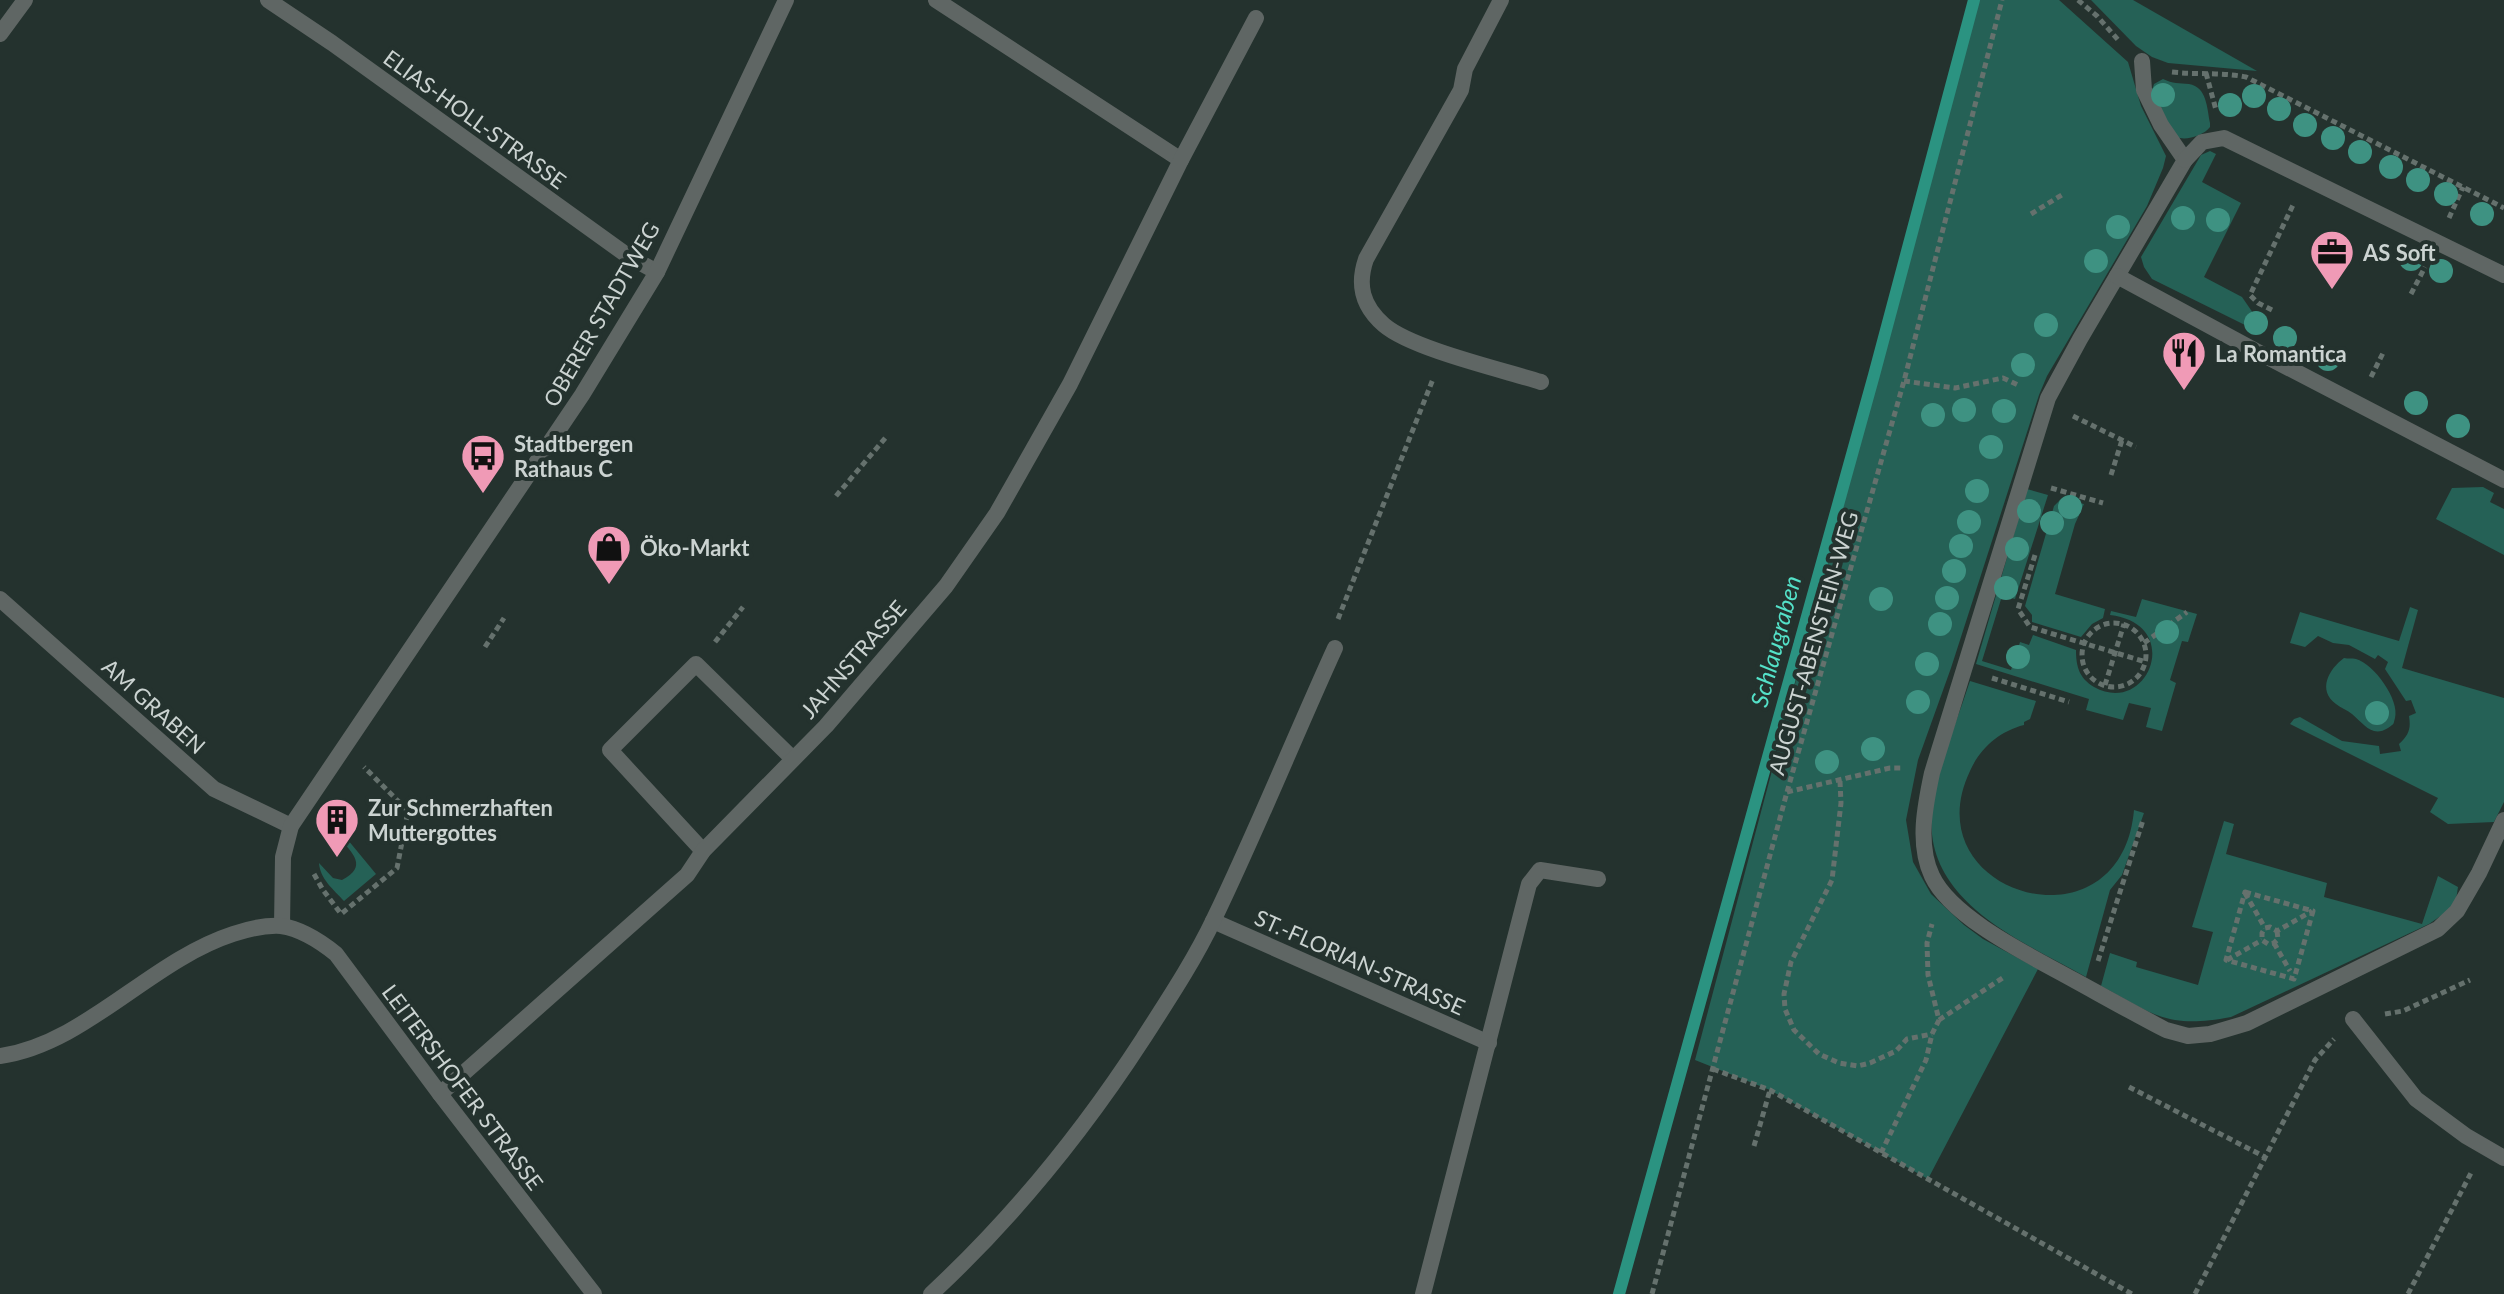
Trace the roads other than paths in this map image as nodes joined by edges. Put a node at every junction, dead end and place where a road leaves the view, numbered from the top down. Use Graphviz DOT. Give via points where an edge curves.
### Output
graph roads {
  1 [pos="25,0"];
  2 [pos="268,0"];
  3 [pos="786,0"];
  4 [pos="936,0"];
  5 [pos="1501,0"];
  6 [pos="1256,18"];
  7 [pos="0,34"];
  8 [pos="2142,61"];
  9 [pos="1181,160"];
  10 [pos="2185,160"];
  11 [pos="657,272"];
  12 [pos="2504,275"];
  13 [pos="2117,276"];
  14 [pos="1541,382"];
  15 [pos="2504,480"];
  16 [pos="0,599"];
  17 [pos="1335,648"];
  18 [pos="793,759"];
  19 [pos="2504,820"];
  20 [pos="291,826"];
  21 [pos="703,851"];
  22 [pos="1598,879"];
  23 [pos="1213,921"];
  24 [pos="282,926"];
  25 [pos="2353,1019"];
  26 [pos="1489,1043"];
  27 [pos="0,1056"];
  28 [pos="440,1094"];
  29 [pos="2504,1158"];
  30 [pos="594,1294"];
  31 [pos="931,1294"];
  32 [pos="1423,1294"];
  1 -- 7 [label="street"];
  2 -- 11 [label="street, ELIAS-HOLL-STRASSE"];
  3 -- 11 [label="street, OBERER STADTWEG"];
  4 -- 9 [label="street"];
  5 -- 14 [label="street" via="1465,69 1461,90 1366,259 1360,286 1384,326 1406,338"];
  6 -- 9 [label="street, JAHNSTRASSE"];
  8 -- 10 [label="street" via="2144,90"];
  9 -- 18 [label="street, JAHNSTRASSE" via="1070,384 997,513 946,586"];
  10 -- 12 [label="street" via="2202,142 2224,138"];
  10 -- 13 [label="street"];
  11 -- 20 [label="street, OBERER STADTWEG" via="582,395"];
  13 -- 15 [label="street"];
  13 -- 19 [label="street" via="2047,402 1932,773 1923,819 1926,853 1943,894 1980,926 2166,1030 2210,1034 2247,1023 2438,929 2457,911"];
  16 -- 20 [label="street, AM GRABEN" via="214,789"];
  17 -- 23 [label="street"];
  18 -- 21 [label="street, JAHNSTRASSE"];
  18 -- 21 [label="street" via="696,664 610,750"];
  20 -- 24 [label="street, OBERER STADTWEG" via="283,857"];
  21 -- 28 [label="street, JAHNSTRASSE" via="687,875"];
  22 -- 26 [label="street, ST.-FLORIAN-STRASSE" via="1540,870 1529,884"];
  23 -- 26 [label="street, ST.-FLORIAN-STRASSE"];
  23 -- 31 [label="street" via="1122,1072 1056,1162"];
  24 -- 27 [label="street" via="250,928 212,940 77,1027"];
  24 -- 28 [label="street, LEITERSHOFER STRASSE" via="318,939 336,954"];
  25 -- 29 [label="street" via="2416,1099"];
  26 -- 32 [label="street, ST.-FLORIAN-STRASSE"];
  28 -- 30 [label="street, LEITERSHOFER STRASSE"];
}
